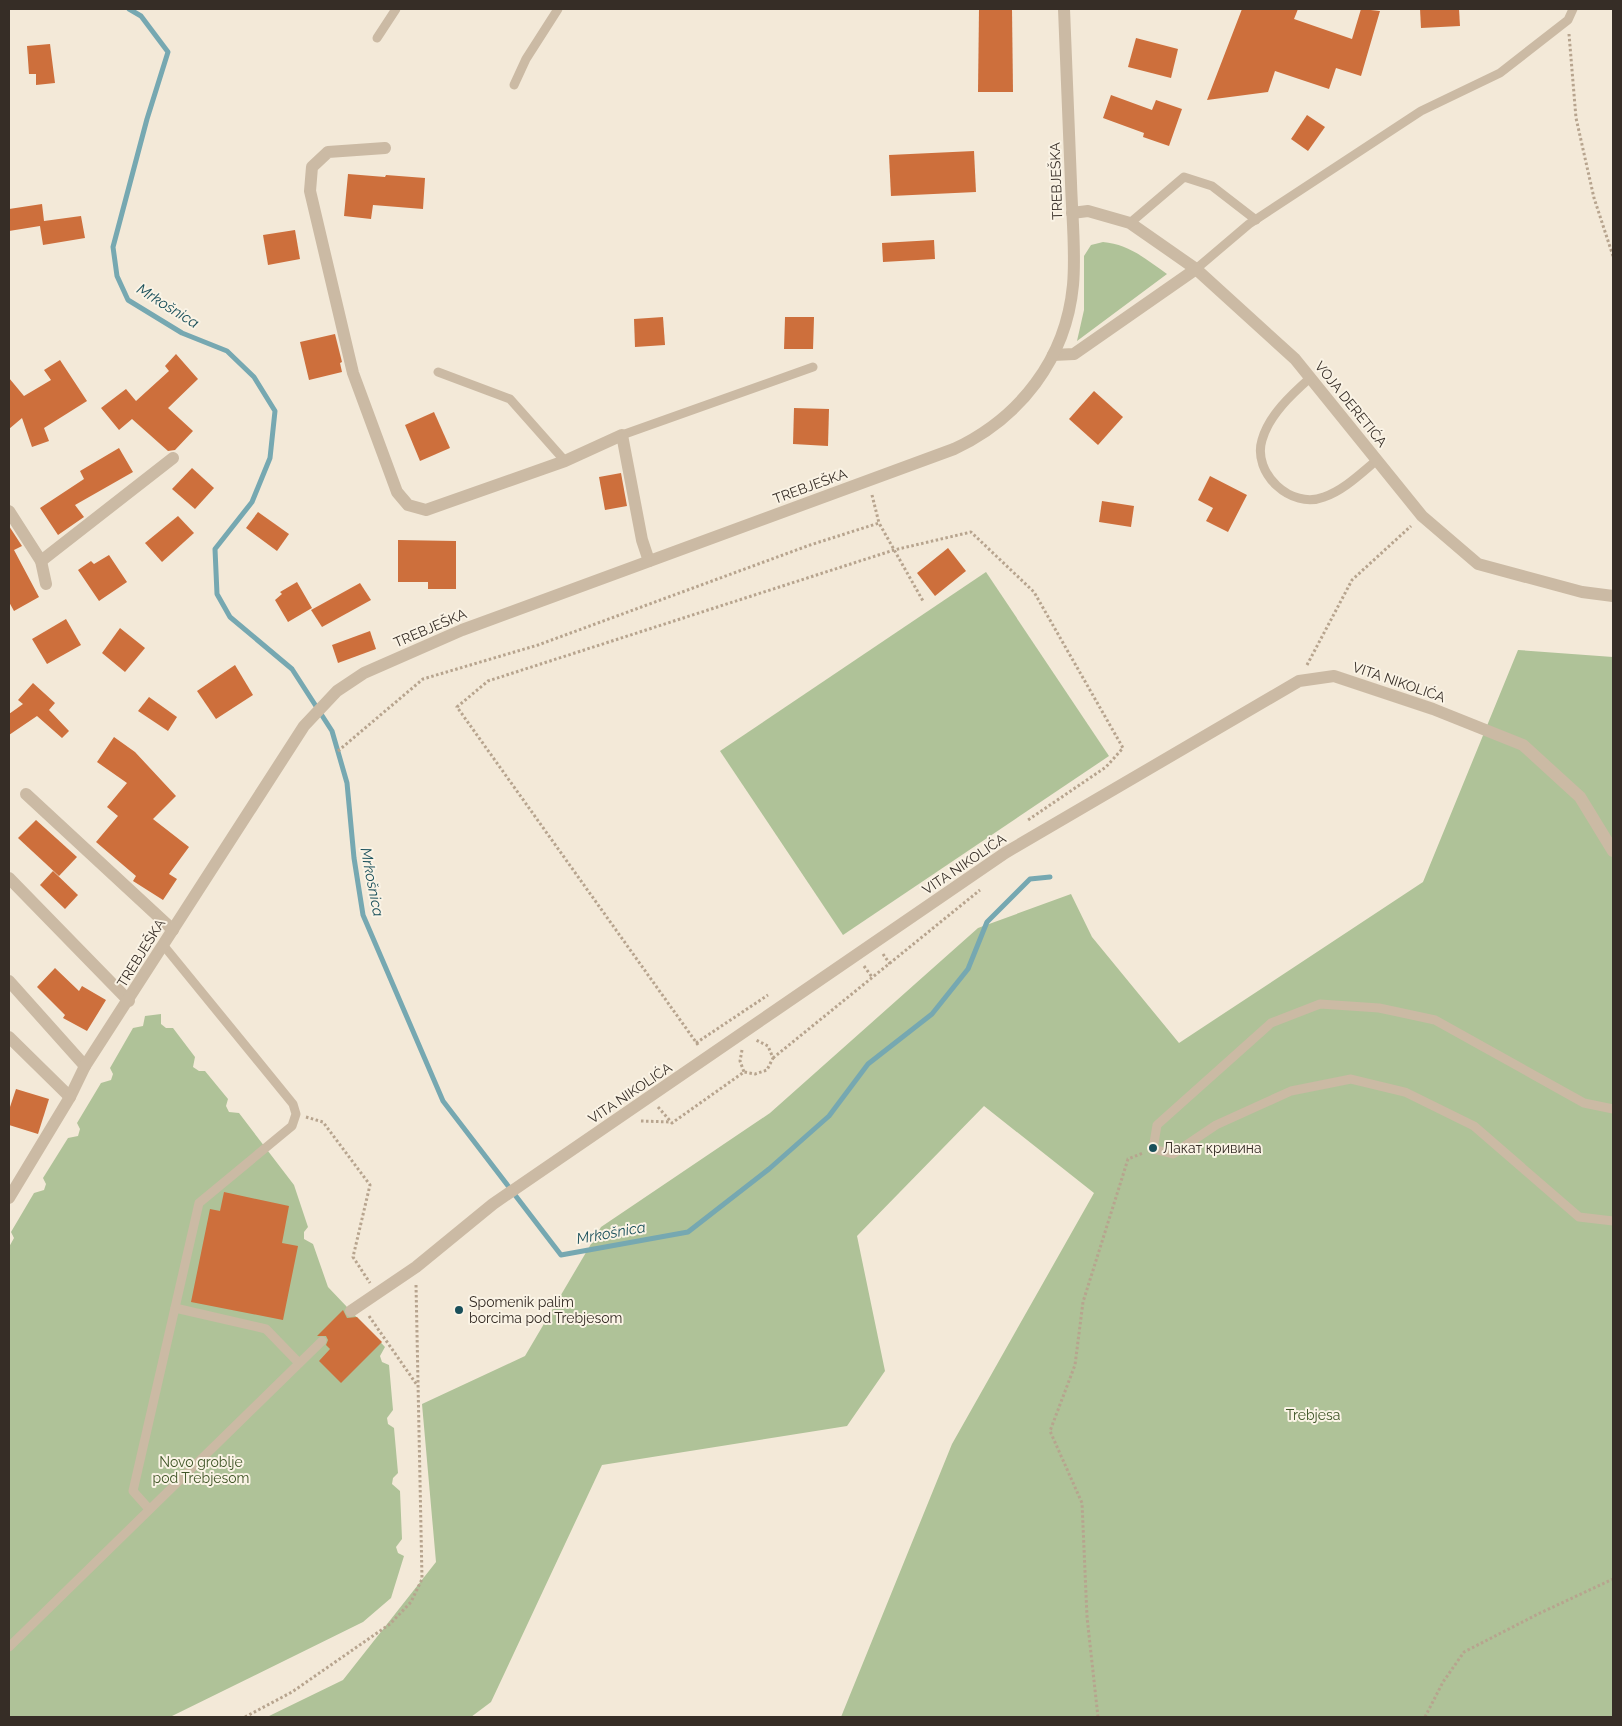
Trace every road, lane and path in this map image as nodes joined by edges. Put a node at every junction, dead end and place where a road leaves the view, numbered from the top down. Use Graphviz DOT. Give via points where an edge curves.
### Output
graph roads {
  1 [pos="396,9"];
  2 [pos="558,9"];
  3 [pos="1064,9"];
  4 [pos="1573,9"];
  5 [pos="1568,20"];
  6 [pos="377,38"];
  7 [pos="514,85"];
  8 [pos="385,148"];
  9 [pos="1072,213"];
  10 [pos="1256,220"];
  11 [pos="1130,223"];
  12 [pos="1613,256"];
  13 [pos="1196,269"];
  14 [pos="1054,355"];
  15 [pos="813,367"];
  16 [pos="438,372"];
  17 [pos="1310,378"];
  18 [pos="622,434"];
  19 [pos="173,458"];
  20 [pos="1377,460"];
  21 [pos="565,461"];
  22 [pos="868,481"];
  23 [pos="9,511"];
  24 [pos="1422,516"];
  25 [pos="879,523"];
  26 [pos="894,550"];
  27 [pos="41,561"];
  28 [pos="649,561"];
  29 [pos="46,584"];
  30 [pos="1613,596"];
  31 [pos="923,601"];
  32 [pos="1298,681"];
  33 [pos="338,752"];
  34 [pos="26,794"];
  35 [pos="1024,823"];
  36 [pos="1613,851"];
  37 [pos="9,878"];
  38 [pos="987,884"];
  39 [pos="174,930"];
  40 [pos="164,946"];
  41 [pos="9,981"];
  42 [pos="770,994"];
  43 [pos="129,1001"];
  44 [pos="749,1029"];
  45 [pos="9,1037"];
  46 [pos="757,1041"];
  47 [pos="696,1043"];
  48 [pos="707,1058"];
  49 [pos="772,1058"];
  50 [pos="85,1066"];
  51 [pos="744,1072"];
  52 [pos="650,1097"];
  53 [pos="70,1098"];
  54 [pos="1613,1109"];
  55 [pos="296,1114"];
  56 [pos="1145,1152"];
  57 [pos="9,1198"];
  58 [pos="1613,1220"];
  59 [pos="416,1267"];
  60 [pos="377,1292"];
  61 [pos="175,1308"];
  62 [pos="357,1308"];
  63 [pos="322,1341"];
  64 [pos="299,1363"];
  65 [pos="417,1386"];
  66 [pos="149,1509"];
  67 [pos="1613,1579"];
  68 [pos="9,1647"];
  69 [pos="245,1717"];
  70 [pos="1098,1717"];
  71 [pos="1425,1717"];
  1 -- 6 [label="lane"];
  2 -- 7 [label="lane" via="526,58"];
  3 -- 9 [label="street, TREBJEŠKA"];
  4 -- 5 [label="lane"];
  5 -- 10 [label="lane" via="1500,73 1421,111"];
  5 -- 12 [label="path" via="1576,118 1594,198"];
  8 -- 21 [label="street" via="328,152 312,167 310,191 353,373 397,492 408,505 426,510"];
  9 -- 11 [label="street, VOJA DERETIĆA" via="1088,211"];
  9 -- 14 [label="street, TREBJEŠKA" via="1074,270 1071,299"];
  10 -- 11 [label="lane" via="1212,186 1184,177"];
  10 -- 13 [label="lane"];
  11 -- 13 [label="street, VOJA DERETIĆA"];
  13 -- 14 [label="street" via="1074,354"];
  13 -- 17 [label="street, VOJA DERETIĆA" via="1296,359"];
  14 -- 22 [label="street, TREBJEŠKA" via="1026,397 983,434 954,449"];
  15 -- 18 [label="lane"];
  16 -- 21 [label="lane" via="510,399"];
  17 -- 20 [label="street, VOJA DERETIĆA"];
  17 -- 20 [label="lane" via="1283,402 1262,439 1260,460 1274,484 1295,499 1322,498 1344,487"];
  18 -- 21 [label="street"];
  18 -- 28 [label="street"];
  19 -- 27 [label="street"];
  20 -- 24 [label="street, VOJA DERETIĆA"];
  22 -- 25 [label="path"];
  22 -- 28 [label="street, TREBJEŠKA"];
  23 -- 27 [label="street"];
  24 -- 30 [label="street, VOJA DERETIĆA" via="1478,564 1582,592"];
  24 -- 32 [label="path" via="1352,580"];
  25 -- 26 [label="path"];
  25 -- 33 [label="path" via="810,545 538,645 423,679"];
  26 -- 31 [label="path"];
  26 -- 35 [label="path" via="971,532 1034,592 1123,748 1106,767"];
  26 -- 47 [label="path" via="488,681 456,707"];
  27 -- 29 [label="street"];
  28 -- 39 [label="street, TREBJEŠKA" via="462,630 364,672 337,691 304,726"];
  32 -- 36 [label="street, VITA NIKOLIĆA" via="1334,676 1433,709 1523,745 1580,798"];
  32 -- 44 [label="street, VITA NIKOLIĆA" via="1005,853"];
  34 -- 39 [label="street"];
  37 -- 43 [label="street"];
  38 -- 49 [label="path"];
  39 -- 40 [label="street, TREBJEŠKA"];
  40 -- 43 [label="street, TREBJEŠKA"];
  40 -- 55 [label="lane" via="293,1104"];
  41 -- 50 [label="street"];
  42 -- 47 [label="path"];
  43 -- 50 [label="street, TREBJEŠKA"];
  44 -- 46 [label="path"];
  44 -- 48 [label="street, VITA NIKOLIĆA"];
  45 -- 53 [label="street"];
  46 -- 49 [label="path" via="768,1046"];
  46 -- 51 [label="path" via="748,1043 742,1051 740,1062"];
  47 -- 48 [label="path"];
  48 -- 52 [label="street, VITA NIKOLIĆA"];
  49 -- 51 [label="path" via="767,1070 754,1074"];
  50 -- 53 [label="street, TREBJEŠKA"];
  51 -- 52 [label="path" via="672,1124"];
  52 -- 59 [label="street, VITA NIKOLIĆA" via="493,1204"];
  53 -- 57 [label="street, TREBJEŠKA"];
  54 -- 58 [label="lane" via="1584,1103 1436,1020 1379,1008 1320,1004 1271,1023 1157,1124 1153,1148 1173,1154 1216,1125 1291,1091 1352,1079 1405,1092 1474,1126 1579,1217"];
  55 -- 60 [label="path" via="323,1122 370,1185 353,1257"];
  55 -- 61 [label="lane" via="292,1126 199,1203"];
  56 -- 70 [label="path" via="1128,1159 1083,1302 1075,1365 1050,1431 1082,1503 1087,1617"];
  59 -- 60 [label="street, VITA NIKOLIĆA"];
  59 -- 65 [label="path"];
  60 -- 62 [label="street, VITA NIKOLIĆA"];
  61 -- 64 [label="lane" via="266,1329"];
  61 -- 66 [label="lane" via="134,1491"];
  62 -- 65 [label="path"];
  63 -- 64 [label="lane"];
  64 -- 66 [label="lane"];
  65 -- 69 [label="path" via="422,1579 411,1602 368,1641 292,1692"];
  66 -- 68 [label="lane"];
  67 -- 71 [label="path" via="1464,1652 1443,1682"];
}
